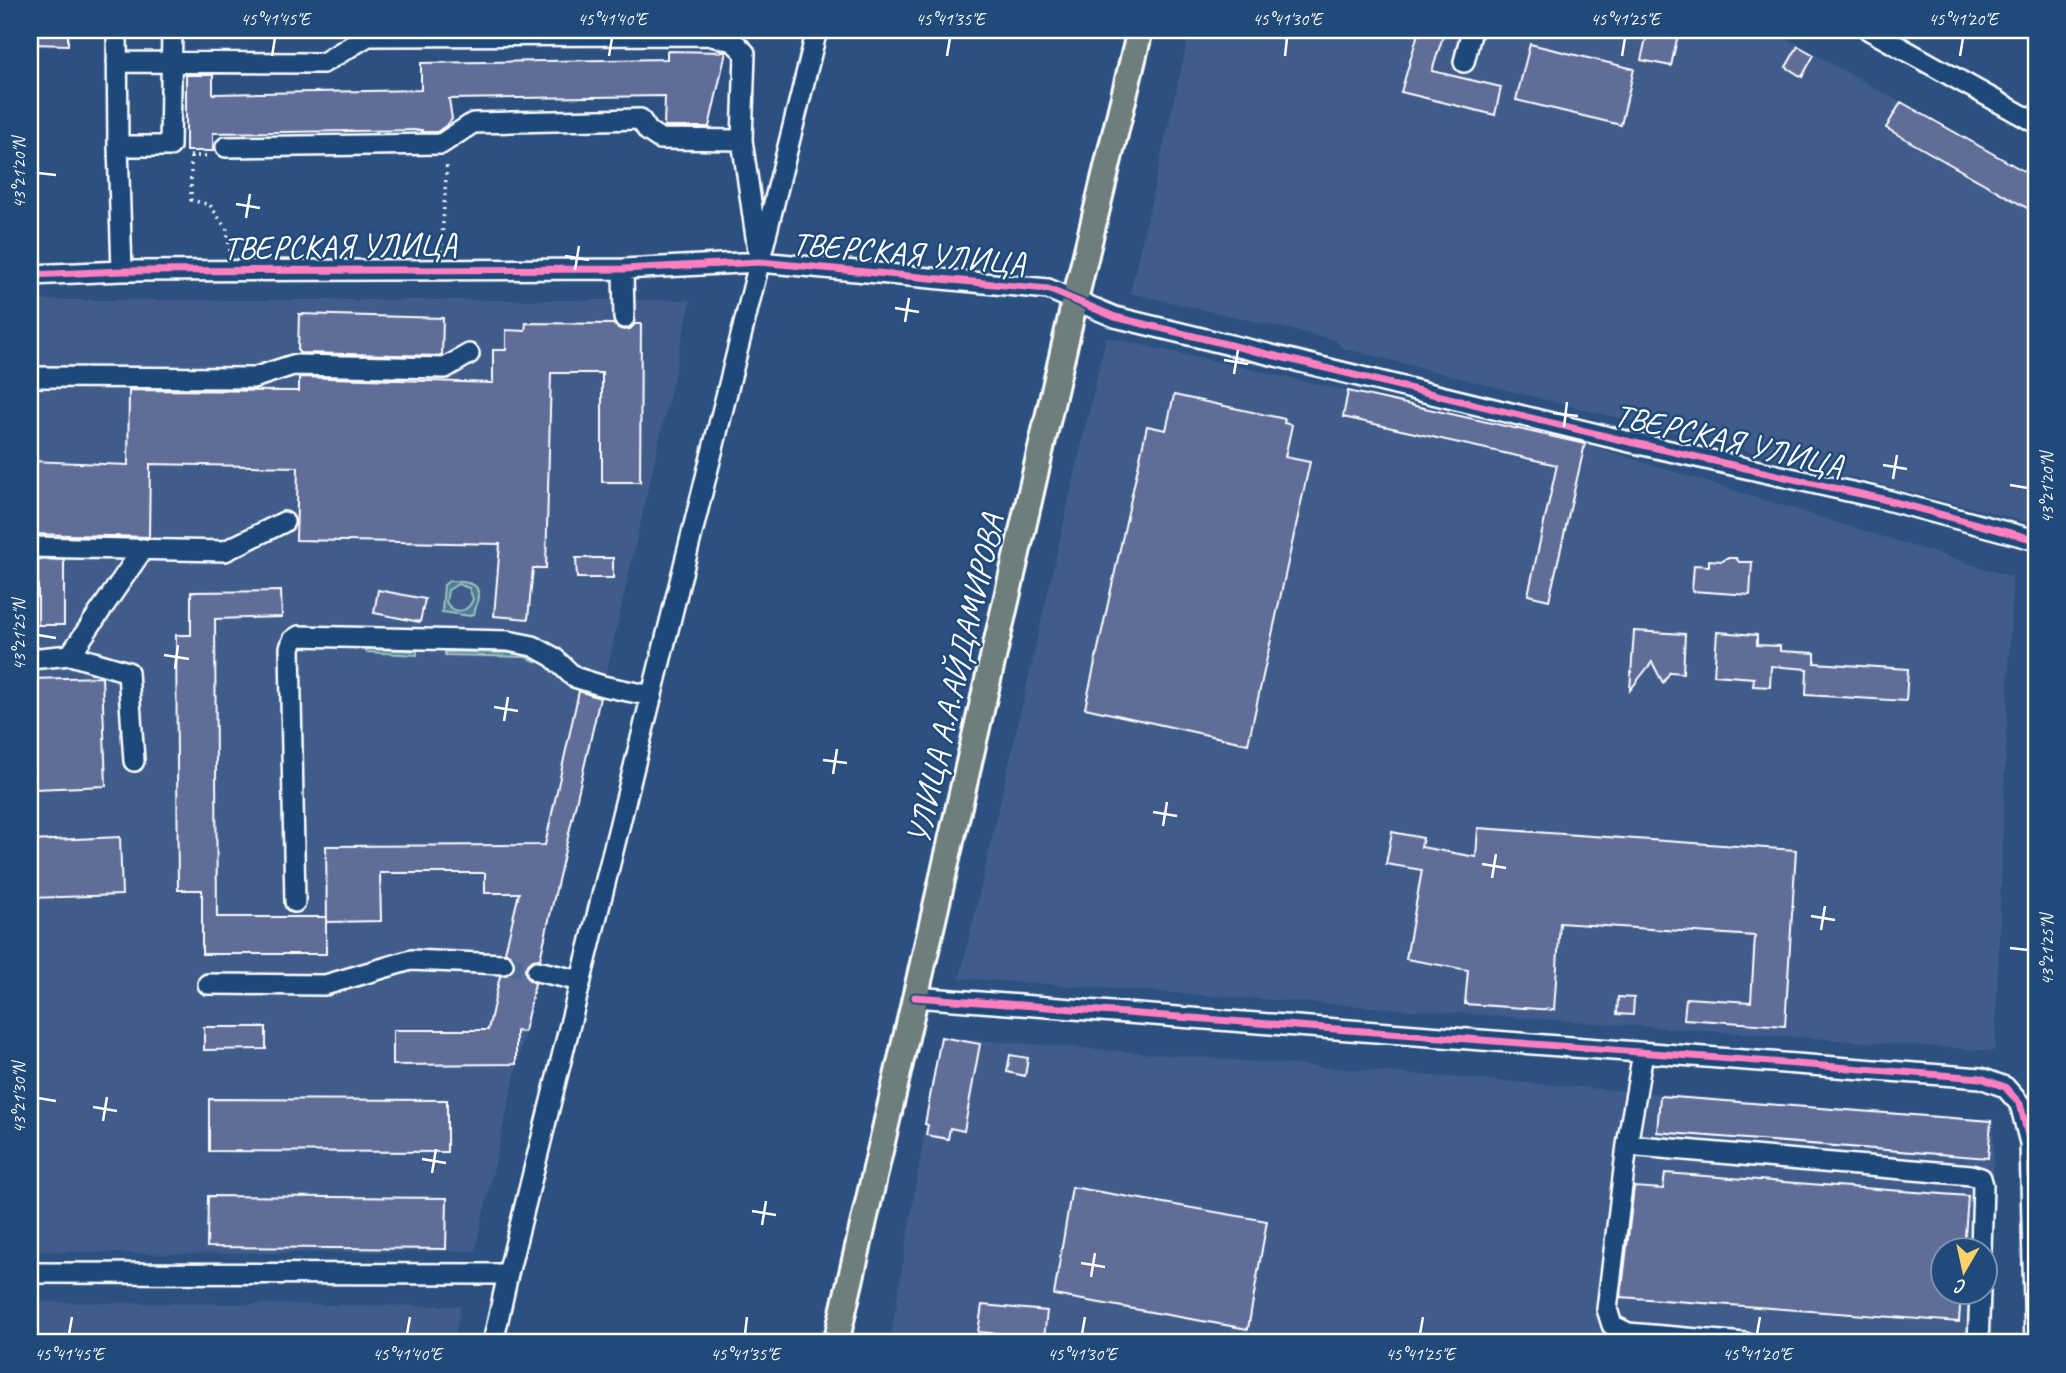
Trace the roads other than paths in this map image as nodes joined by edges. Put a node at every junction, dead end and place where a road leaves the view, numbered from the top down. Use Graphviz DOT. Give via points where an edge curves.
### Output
graph roads {
  1 [pos="117,30"];
  2 [pos="172,30"];
  3 [pos="817,30"];
  4 [pos="1140,30"];
  5 [pos="1472,30"];
  6 [pos="1869,30"];
  7 [pos="706,32"];
  8 [pos="390,33"];
  9 [pos="117,62"];
  10 [pos="172,62"];
  11 [pos="1464,62"];
  12 [pos="2036,123"];
  13 [pos="742,140"];
  14 [pos="118,146"];
  15 [pos="226,146"];
  16 [pos="760,262"];
  17 [pos="623,269"];
  18 [pos="122,271"];
  19 [pos="30,275"];
  20 [pos="1075,300"];
  21 [pos="624,318"];
  22 [pos="469,354"];
  23 [pos="30,377"];
  24 [pos="284,522"];
  25 [pos="2036,540"];
  26 [pos="30,547"];
  27 [pos="143,549"];
  28 [pos="70,655"];
  29 [pos="30,659"];
  30 [pos="652,696"];
  31 [pos="134,761"];
  32 [pos="295,902"];
  33 [pos="503,964"];
  34 [pos="537,971"];
  35 [pos="581,981"];
  36 [pos="208,984"];
  37 [pos="915,997"];
  38 [pos="1643,1053"];
  39 [pos="2036,1124"];
  40 [pos="2030,1143"];
  41 [pos="1627,1145"];
  42 [pos="1981,1236"];
  43 [pos="2035,1268"];
  44 [pos="30,1273"];
  45 [pos="508,1274"];
  46 [pos="1979,1306"];
  47 [pos="493,1343"];
  48 [pos="836,1343"];
  49 [pos="1745,1343"];
  50 [pos="1978,1343"];
  51 [pos="2035,1343"];
  1 -- 9 [label="street"];
  2 -- 10 [label="street"];
  3 -- 16 [label="street"];
  4 -- 20 [label="main road, УЛИЦА А.А.АЙДАМИРОВА"];
  5 -- 11 [label="street"];
  6 -- 12 [label="street"];
  7 -- 8 [label="street"];
  7 -- 13 [label="street" via="733,41 745,53"];
  8 -- 10 [label="street" via="368,36 323,63"];
  9 -- 10 [label="street"];
  9 -- 14 [label="street"];
  10 -- 14 [label="street" via="170,146"];
  13 -- 15 [label="street" via="660,139 640,120 626,120 474,123 441,144"];
  13 -- 16 [label="street"];
  14 -- 18 [label="street"];
  16 -- 17 [label="street, ТВЕРСКАЯ УЛИЦА"];
  16 -- 20 [label="street, ТВЕРСКАЯ УЛИЦА" via="1048,289"];
  16 -- 30 [label="street"];
  17 -- 18 [label="street, ТВЕРСКАЯ УЛИЦА"];
  17 -- 21 [label="street"];
  18 -- 19 [label="street, ТВЕРСКАЯ УЛИЦА"];
  20 -- 25 [label="street, ТВЕРСКАЯ УЛИЦА" via="1115,317 1883,499"];
  20 -- 37 [label="main road, УЛИЦА А.А.АЙДАМИРОВА"];
  22 -- 23 [label="street" via="444,368 293,365 253,378"];
  24 -- 27 [label="street" via="225,551"];
  26 -- 27 [label="street"];
  27 -- 28 [label="street"];
  28 -- 29 [label="street"];
  28 -- 31 [label="street" via="128,672"];
  30 -- 32 [label="street" via="574,677 533,646 508,641 299,636 290,648"];
  30 -- 35 [label="street"];
  33 -- 36 [label="street" via="411,960 324,985"];
  34 -- 35 [label="street"];
  35 -- 45 [label="street"];
  37 -- 38 [label="street"];
  37 -- 48 [label="main road, УЛИЦА А.А.АЙДАМИРОВА"];
  38 -- 40 [label="street" via="1981,1077 2005,1087 2020,1104"];
  38 -- 41 [label="street"];
  39 -- 40 [label="street"];
  40 -- 43 [label="street"];
  41 -- 42 [label="street" via="1971,1175 1981,1178 1983,1185"];
  41 -- 49 [label="street" via="1606,1309 1612,1325 1628,1333"];
  43 -- 51 [label="street"];
  44 -- 45 [label="street"];
  45 -- 47 [label="street"];
  46 -- 50 [label="street"];
}
